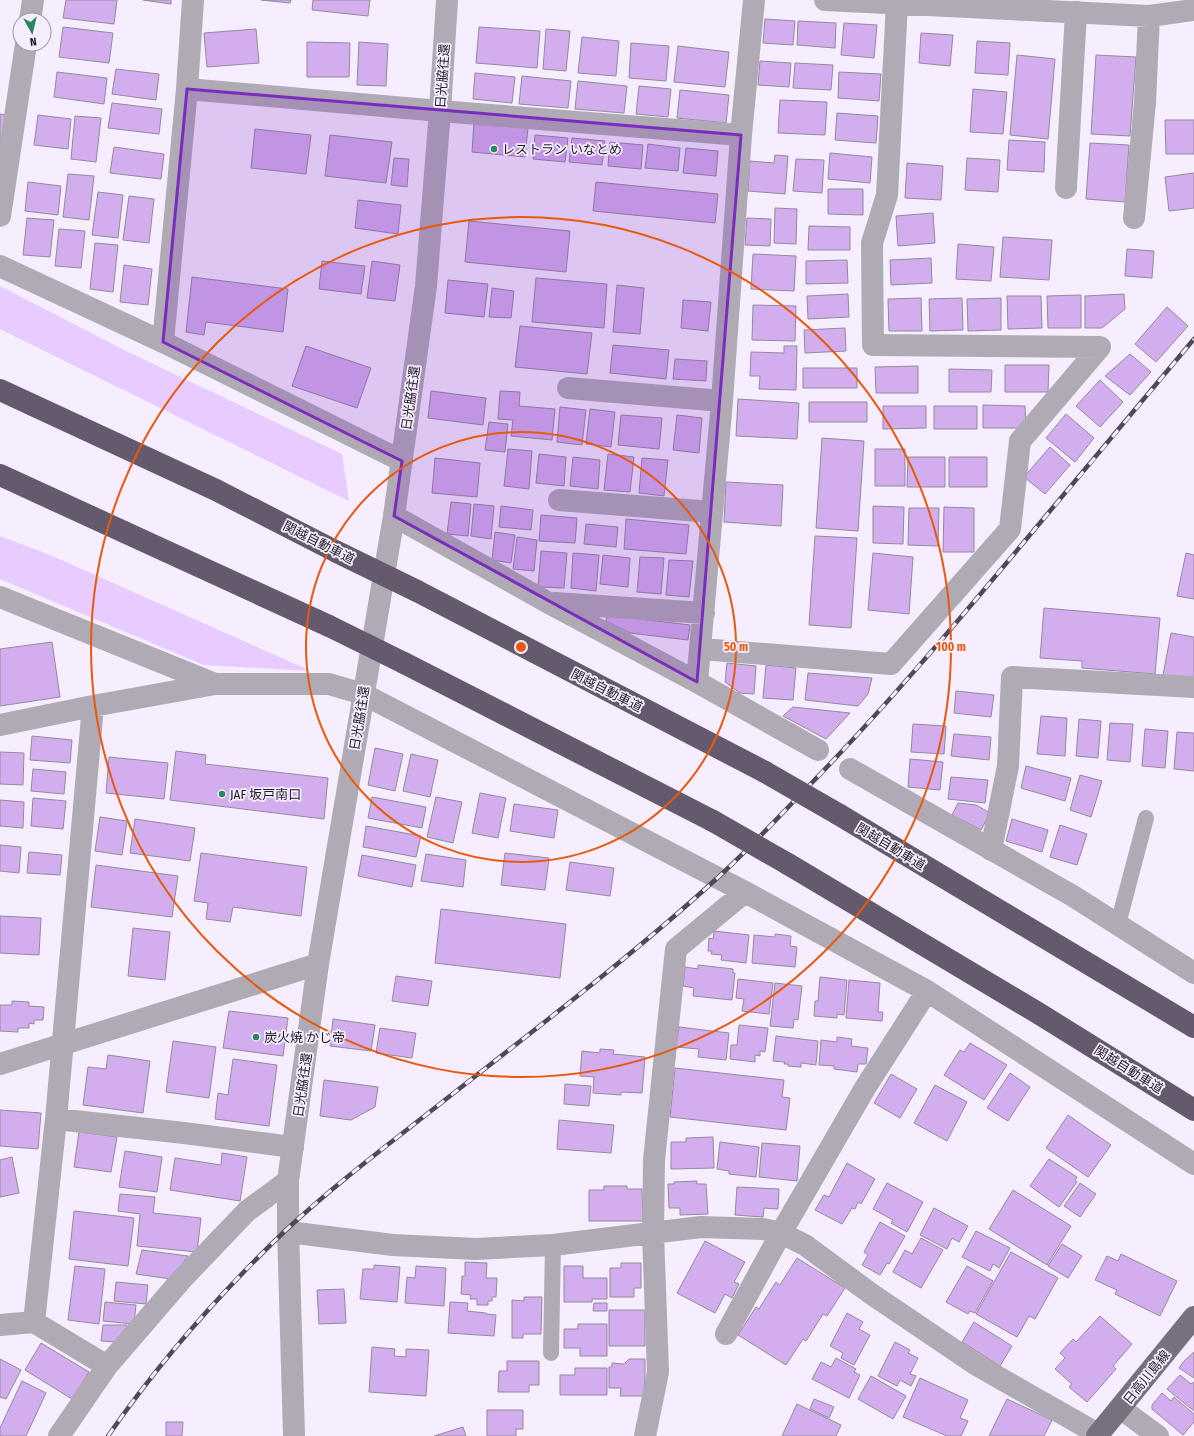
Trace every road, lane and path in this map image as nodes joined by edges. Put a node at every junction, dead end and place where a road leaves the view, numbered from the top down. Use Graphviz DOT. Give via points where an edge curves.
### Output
graph roads {
  1 [pos="33,0"];
  2 [pos="193,0"];
  3 [pos="447,0"];
  4 [pos="754,0"];
  5 [pos="825,0"];
  6 [pos="896,3"];
  7 [pos="1194,10"];
  8 [pos="31,12"];
  9 [pos="1076,12"];
  10 [pos="1149,16"];
  11 [pos="25,52"];
  12 [pos="187,89"];
  13 [pos="440,111"];
  14 [pos="741,135"];
  15 [pos="1066,188"];
  16 [pos="0,216"];
  17 [pos="1134,218"];
  18 [pos="0,266"];
  19 [pos="163,342"];
  20 [pos="568,388"];
  21 [pos="0,390"];
  22 [pos="722,401"];
  23 [pos="402,461"];
  24 [pos="0,475"];
  25 [pos="559,500"];
  26 [pos="712,512"];
  27 [pos="394,516"];
  28 [pos="0,597"];
  29 [pos="547,602"];
  30 [pos="704,613"];
  31 [pos="701,649"];
  32 [pos="697,682"];
  33 [pos="215,684"];
  34 [pos="1194,687"];
  35 [pos="363,694"];
  36 [pos="93,706"];
  37 [pos="0,726"];
  38 [pos="818,750"];
  39 [pos="850,769"];
  40 [pos="1146,818"];
  41 [pos="991,850"];
  42 [pos="745,892"];
  43 [pos="1118,924"];
  44 [pos="318,964"];
  45 [pos="1194,973"];
  46 [pos="928,991"];
  47 [pos="1194,1027"];
  48 [pos="62,1044"];
  49 [pos="0,1064"];
  50 [pos="1194,1110"];
  51 [pos="56,1119"];
  52 [pos="293,1147"];
  53 [pos="1194,1164"];
  54 [pos="288,1181"];
  55 [pos="288,1232"];
  56 [pos="652,1233"];
  57 [pos="781,1233"];
  58 [pos="553,1245"];
  59 [pos="1194,1317"];
  60 [pos="34,1322"];
  61 [pos="0,1325"];
  62 [pos="726,1334"];
  63 [pos="551,1353"];
  64 [pos="107,1366"];
  65 [pos="1120,1408"];
  66 [pos="1098,1435"];
  67 [pos="59,1436"];
  68 [pos="294,1436"];
  69 [pos="645,1436"];
  70 [pos="1158,1436"];
  1 -- 8 [label="street"];
  2 -- 12 [label="street"];
  3 -- 13 [label="street, 日光脇往還"];
  4 -- 14 [label="street"];
  5 -- 6 [label="street"];
  6 -- 9 [label="street"];
  6 -- 31 [label="street" via="887,195 872,243 873,345 1100,346 1020,441 1010,529 891,664"];
  7 -- 10 [label="street"];
  9 -- 10 [label="street"];
  9 -- 15 [label="street"];
  10 -- 17 [label="street" via="1145,102"];
  11 -- 16 [label="street"];
  12 -- 13 [label="street"];
  12 -- 19 [label="street"];
  13 -- 14 [label="street"];
  13 -- 23 [label="street, 日光脇往還" via="426,286"];
  14 -- 22 [label="street"];
  18 -- 19 [label="street"];
  19 -- 23 [label="street"];
  20 -- 22 [label="street"];
  21 -- 47 [label="highway, 関越自動車道, bridge" via="216,490 765,772"];
  22 -- 26 [label="street"];
  23 -- 27 [label="street, 日光脇往還"];
  24 -- 50 [label="highway, 関越自動車道, bridge" via="329,626 720,825 1038,1013"];
  25 -- 26 [label="street"];
  26 -- 30 [label="street"];
  27 -- 29 [label="street"];
  27 -- 35 [label="street, 日光脇往還"];
  28 -- 33 [label="street"];
  29 -- 30 [label="street"];
  29 -- 32 [label="street"];
  30 -- 31 [label="street"];
  31 -- 32 [label="street"];
  32 -- 38 [label="street"];
  33 -- 35 [label="street" via="329,684"];
  33 -- 36 [label="street"];
  34 -- 41 [label="street" via="1012,677 1008,766"];
  35 -- 42 [label="street"];
  35 -- 44 [label="street, 日光脇往還"];
  36 -- 37 [label="street"];
  36 -- 48 [label="street"];
  39 -- 41 [label="street"];
  40 -- 43 [label="lane"];
  41 -- 43 [label="street"];
  42 -- 46 [label="street"];
  42 -- 56 [label="street" via="676,949 654,1160"];
  43 -- 45 [label="street"];
  44 -- 48 [label="street"];
  44 -- 52 [label="street, 日光脇往還"];
  46 -- 53 [label="street"];
  46 -- 57 [label="street" via="865,1088"];
  48 -- 49 [label="street"];
  48 -- 51 [label="street"];
  51 -- 52 [label="street"];
  51 -- 60 [label="street"];
  52 -- 54 [label="street, 日光脇往還"];
  54 -- 55 [label="street, 日光脇往還"];
  54 -- 64 [label="street" via="247,1211 182,1279"];
  55 -- 58 [label="street" via="393,1245 476,1249"];
  55 -- 68 [label="street, 日光脇往還"];
  56 -- 57 [label="street" via="701,1227 763,1229"];
  56 -- 58 [label="street"];
  56 -- 69 [label="street" via="658,1372"];
  57 -- 62 [label="street"];
  57 -- 66 [label="street" via="805,1245 870,1293 975,1364"];
  58 -- 63 [label="lane"];
  59 -- 65 [label="main road, 日高川島線"];
  60 -- 61 [label="street"];
  60 -- 64 [label="street"];
  64 -- 67 [label="street"];
  65 -- 66 [label="main road, 日高川島線"];
  65 -- 70 [label="street"];
}
